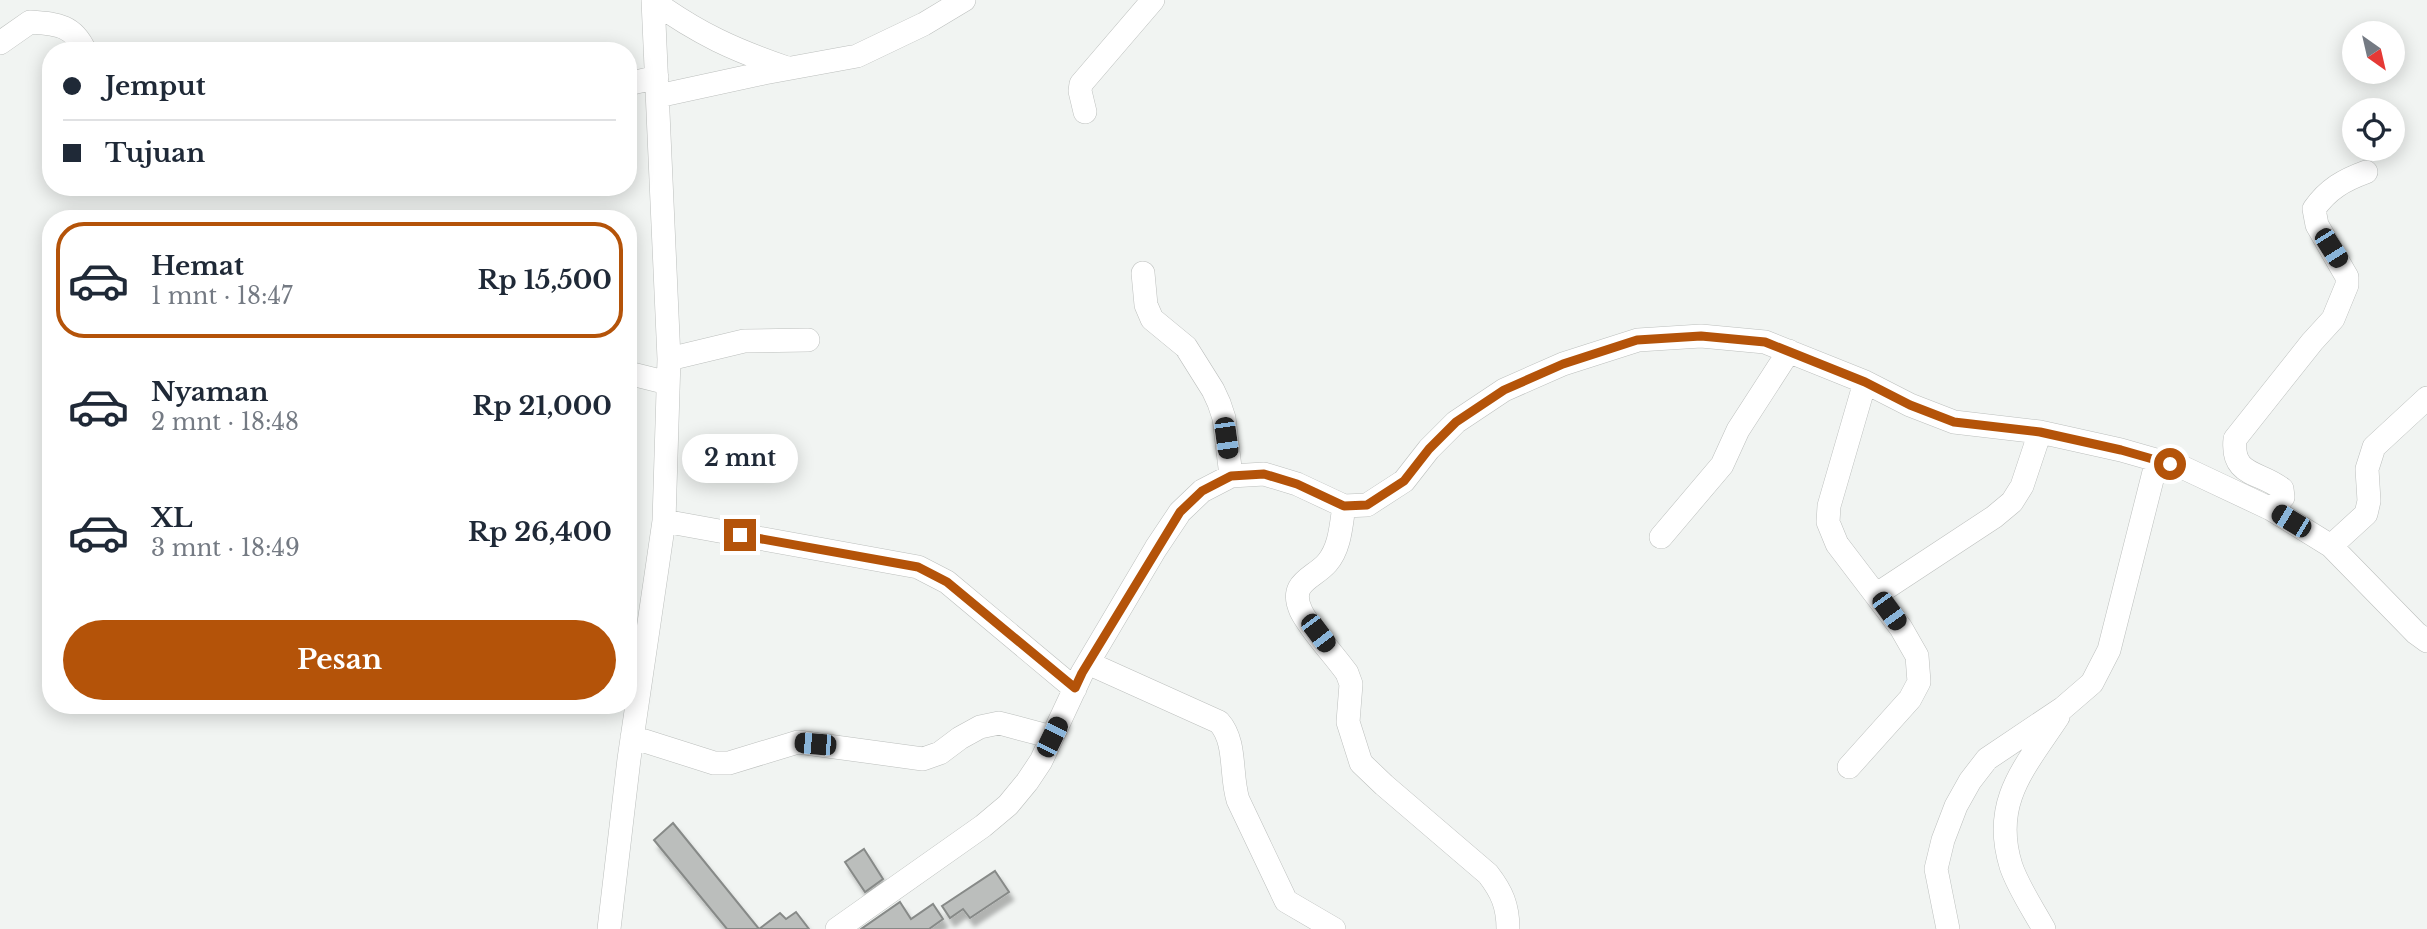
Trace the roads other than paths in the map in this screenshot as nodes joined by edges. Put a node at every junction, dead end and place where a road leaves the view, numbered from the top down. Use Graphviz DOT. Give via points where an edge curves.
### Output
graph roads {
  1 [pos="964,0"];
  2 [pos="1153,0"];
  3 [pos="653,1"];
  4 [pos="81,42"];
  5 [pos="0,43"];
  6 [pos="790,69"];
  7 [pos="637,85"];
  8 [pos="658,87"];
  9 [pos="1085,112"];
  10 [pos="2367,172"];
  11 [pos="1143,273"];
  12 [pos="808,340"];
  13 [pos="1789,351"];
  14 [pos="669,359"];
  15 [pos="637,375"];
  16 [pos="1865,382"];
  17 [pos="668,383"];
  18 [pos="2427,398"];
  19 [pos="2040,432"];
  20 [pos="2157,460"];
  21 [pos="1231,476"];
  22 [pos="1344,506"];
  23 [pos="2271,509"];
  24 [pos="664,521"];
  25 [pos="1661,537"];
  26 [pos="2330,546"];
  27 [pos="1877,594"];
  28 [pos="2427,641"];
  29 [pos="1088,663"];
  30 [pos="1075,688"];
  31 [pos="637,703"];
  32 [pos="2063,708"];
  33 [pos="635,714"];
  34 [pos="632,737"];
  35 [pos="1052,737"];
  36 [pos="1849,767"];
  37 [pos="609,929"];
  38 [pos="837,929"];
  39 [pos="1334,929"];
  40 [pos="1508,929"];
  41 [pos="1948,929"];
  42 [pos="2044,929"];
  1 -- 6 [label="street" via="857,56"];
  2 -- 9 [label="street" via="1082,84"];
  3 -- 6 [label="street" via="739,52"];
  3 -- 8 [label="street"];
  4 -- 5 [label="street" via="63,25 30,22"];
  6 -- 8 [label="street"];
  7 -- 8 [label="street"];
  8 -- 14 [label="street"];
  10 -- 23 [label="street" via="2329,190 2315,209 2317,225 2347,277 2333,319 2235,439 2234,453 2242,467 2282,489 2283,497"];
  11 -- 21 [label="street" via="1152,318 1186,347 1219,404"];
  12 -- 14 [label="street" via="744,341"];
  13 -- 16 [label="street"];
  13 -- 22 [label="street" via="1765,342 1675,337 1637,340 1563,364 1504,390 1456,422 1404,481 1386,494 1367,505"];
  13 -- 25 [label="street" via="1738,430 1722,465"];
  14 -- 17 [label="street"];
  15 -- 17 [label="street"];
  16 -- 19 [label="street" via="1954,422"];
  16 -- 27 [label="street" via="1828,522 1837,544"];
  17 -- 24 [label="street"];
  18 -- 26 [label="street" via="2374,447 2367,469 2366,514"];
  19 -- 20 [label="street"];
  19 -- 27 [label="street" via="2012,502"];
  20 -- 23 [label="street"];
  20 -- 32 [label="street" via="2109,650 2092,683"];
  21 -- 22 [label="street" via="1277,477"];
  21 -- 29 [label="street" via="1202,491 1180,512"];
  22 -- 40 [label="street" via="1339,540 1326,564 1300,586 1301,610 1347,673 1348,722 1361,763 1488,874 1501,891"];
  23 -- 26 [label="street"];
  24 -- 30 [label="street" via="918,567 947,582"];
  24 -- 31 [label="street"];
  26 -- 28 [label="street"];
  27 -- 36 [label="street" via="1916,656 1919,682 1910,699"];
  29 -- 30 [label="street"];
  29 -- 39 [label="street" via="1219,722 1230,742 1238,800 1286,901"];
  30 -- 35 [label="street"];
  32 -- 41 [label="street" via="1987,759 1956,806 1936,869"];
  32 -- 42 [label="street" via="2015,783 2004,832 2012,867"];
  33 -- 34 [label="street"];
  34 -- 35 [label="street" via="714,763 729,763 798,742 923,759 980,727 999,723"];
  34 -- 37 [label="street"];
  35 -- 38 [label="street" via="1041,761 1008,805"];
}
